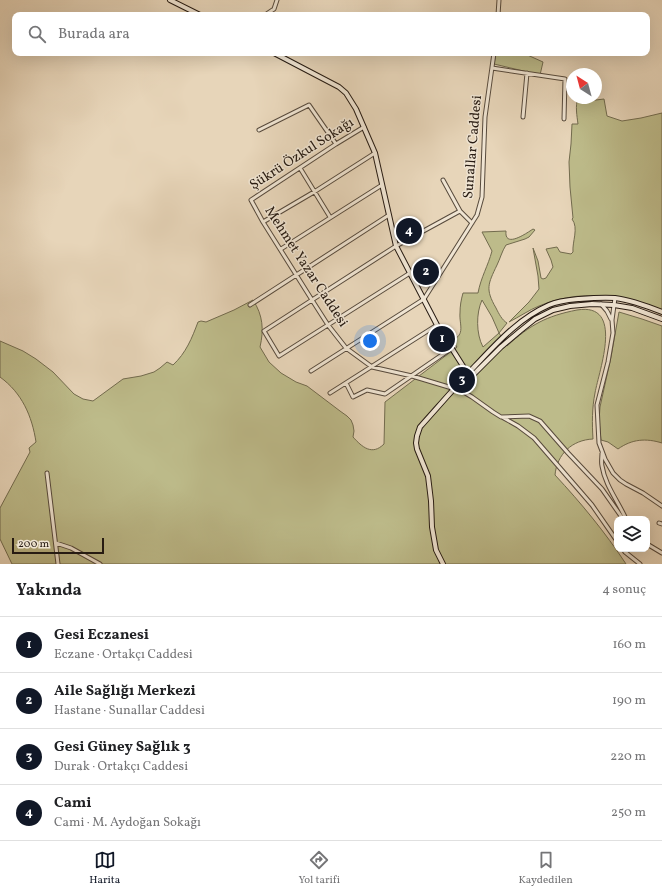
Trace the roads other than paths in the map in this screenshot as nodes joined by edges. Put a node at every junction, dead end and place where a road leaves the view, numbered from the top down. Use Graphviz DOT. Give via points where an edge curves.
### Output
graph roads {
  1 [pos="170,0"];
  2 [pos="277,0"];
  3 [pos="499,0"];
  4 [pos="194,12"];
  5 [pos="270,12"];
  6 [pos="498,12"];
  7 [pos="280,56"];
  8 [pos="494,56"];
  9 [pos="492,68"];
  10 [pos="527,73"];
  11 [pos="523,116"];
  12 [pos="564,119"];
  13 [pos="364,127"];
  14 [pos="259,130"];
  15 [pos="336,144"];
  16 [pos="376,153"];
  17 [pos="300,168"];
  18 [pos="443,180"];
  19 [pos="383,184"];
  20 [pos="314,192"];
  21 [pos="251,200"];
  22 [pos="460,211"];
  23 [pos="389,215"];
  24 [pos="330,217"];
  25 [pos="263,222"];
  26 [pos="472,223"];
  27 [pos="396,246"];
  28 [pos="281,249"];
  29 [pos="410,273"];
  30 [pos="297,276"];
  31 [pos="615,298"];
  32 [pos="424,299"];
  33 [pos="312,300"];
  34 [pos="601,304"];
  35 [pos="614,304"];
  36 [pos="250,305"];
  37 [pos="662,312"];
  38 [pos="662,319"];
  39 [pos="612,320"];
  40 [pos="328,325"];
  41 [pos="437,325"];
  42 [pos="346,348"];
  43 [pos="452,348"];
  44 [pos="372,367"];
  45 [pos="311,371"];
  46 [pos="468,374"];
  47 [pos="412,376"];
  48 [pos="346,383"];
  49 [pos="454,388"];
  50 [pos="330,393"];
  51 [pos="502,417"];
  52 [pos="602,449"];
  53 [pos="48,473"];
  54 [pos="662,506"];
  55 [pos="623,516"];
  56 [pos="624,516"];
  57 [pos="614,537"];
  58 [pos="56,543"];
  59 [pos="650,546"];
  60 [pos="625,552"];
  61 [pos="662,553"];
  62 [pos="58,564"];
  63 [pos="100,564"];
  64 [pos="442,564"];
  65 [pos="640,564"];
  1 -- 4 [label="street"];
  2 -- 5 [label="street" via="274,9"];
  3 -- 6 [label="street"];
  7 -- 13 [label="street" via="339,87 346,93"];
  8 -- 9 [label="street, Sunallar Caddesi"];
  9 -- 10 [label="street"];
  9 -- 26 [label="street, Sunallar Caddesi" via="485,116 482,197"];
  10 -- 11 [label="street"];
  10 -- 12 [label="street" via="565,79"];
  13 -- 15 [label="street, Şükrü Özkul Sokağı"];
  13 -- 16 [label="street"];
  14 -- 15 [label="street" via="309,104"];
  15 -- 17 [label="street, Şükrü Özkul Sokağı"];
  16 -- 19 [label="street"];
  16 -- 20 [label="street"];
  17 -- 20 [label="street"];
  17 -- 21 [label="street, Şükrü Özkul Sokağı"];
  18 -- 22 [label="street"];
  19 -- 23 [label="street"];
  19 -- 24 [label="street"];
  20 -- 24 [label="street"];
  20 -- 25 [label="street"];
  21 -- 25 [label="street, Mehmet Yazar Caddesi"];
  22 -- 26 [label="street"];
  22 -- 27 [label="street"];
  23 -- 27 [label="street"];
  23 -- 30 [label="street"];
  24 -- 28 [label="street"];
  25 -- 28 [label="street, Mehmet Yazar Caddesi"];
  26 -- 32 [label="street, Sunallar Caddesi"];
  27 -- 29 [label="street"];
  27 -- 33 [label="street"];
  28 -- 30 [label="street, Mehmet Yazar Caddesi"];
  29 -- 32 [label="street"];
  29 -- 40 [label="street"];
  30 -- 33 [label="street, Mehmet Yazar Caddesi"];
  30 -- 36 [label="street"];
  31 -- 35 [label="street"];
  31 -- 37 [label="street"];
  31 -- 46 [label="street" via="569,300 550,304 516,326"];
  32 -- 41 [label="street"];
  32 -- 42 [label="street"];
  33 -- 40 [label="street, Mehmet Yazar Caddesi"];
  33 -- 40 [label="street" via="264,331 279,356"];
  34 -- 35 [label="street"];
  34 -- 39 [label="street"];
  34 -- 49 [label="street" via="553,310 535,320 501,347 474,374"];
  35 -- 38 [label="street"];
  35 -- 39 [label="street"];
  39 -- 52 [label="street" via="613,333 608,362 597,405 599,443"];
  40 -- 42 [label="street, Mehmet Yazar Caddesi"];
  41 -- 43 [label="street"];
  41 -- 44 [label="street"];
  42 -- 44 [label="street, Mehmet Yazar Caddesi"];
  42 -- 45 [label="street"];
  43 -- 46 [label="street"];
  43 -- 47 [label="street"];
  44 -- 47 [label="street, Mehmet Yazar Caddesi"];
  44 -- 48 [label="street"];
  46 -- 49 [label="street"];
  47 -- 48 [label="street" via="385,394 367,390 353,396"];
  47 -- 49 [label="street, Mehmet Yazar Caddesi"];
  48 -- 50 [label="street"];
  49 -- 51 [label="street, Mehmet Yazar Caddesi"];
  49 -- 64 [label="street" via="420,427 416,443 428,476 432,527 436,550"];
  51 -- 55 [label="street" via="529,416 540,420"];
  51 -- 57 [label="street, Mehmet Yazar Caddesi" via="534,438 592,505"];
  52 -- 54 [label="street" via="608,466 620,480"];
  52 -- 56 [label="street" via="602,466 606,479"];
  53 -- 58 [label="street"];
  58 -- 62 [label="street"];
  58 -- 63 [label="street"];
  59 -- 61 [label="street"];
  60 -- 65 [label="street"];
}
